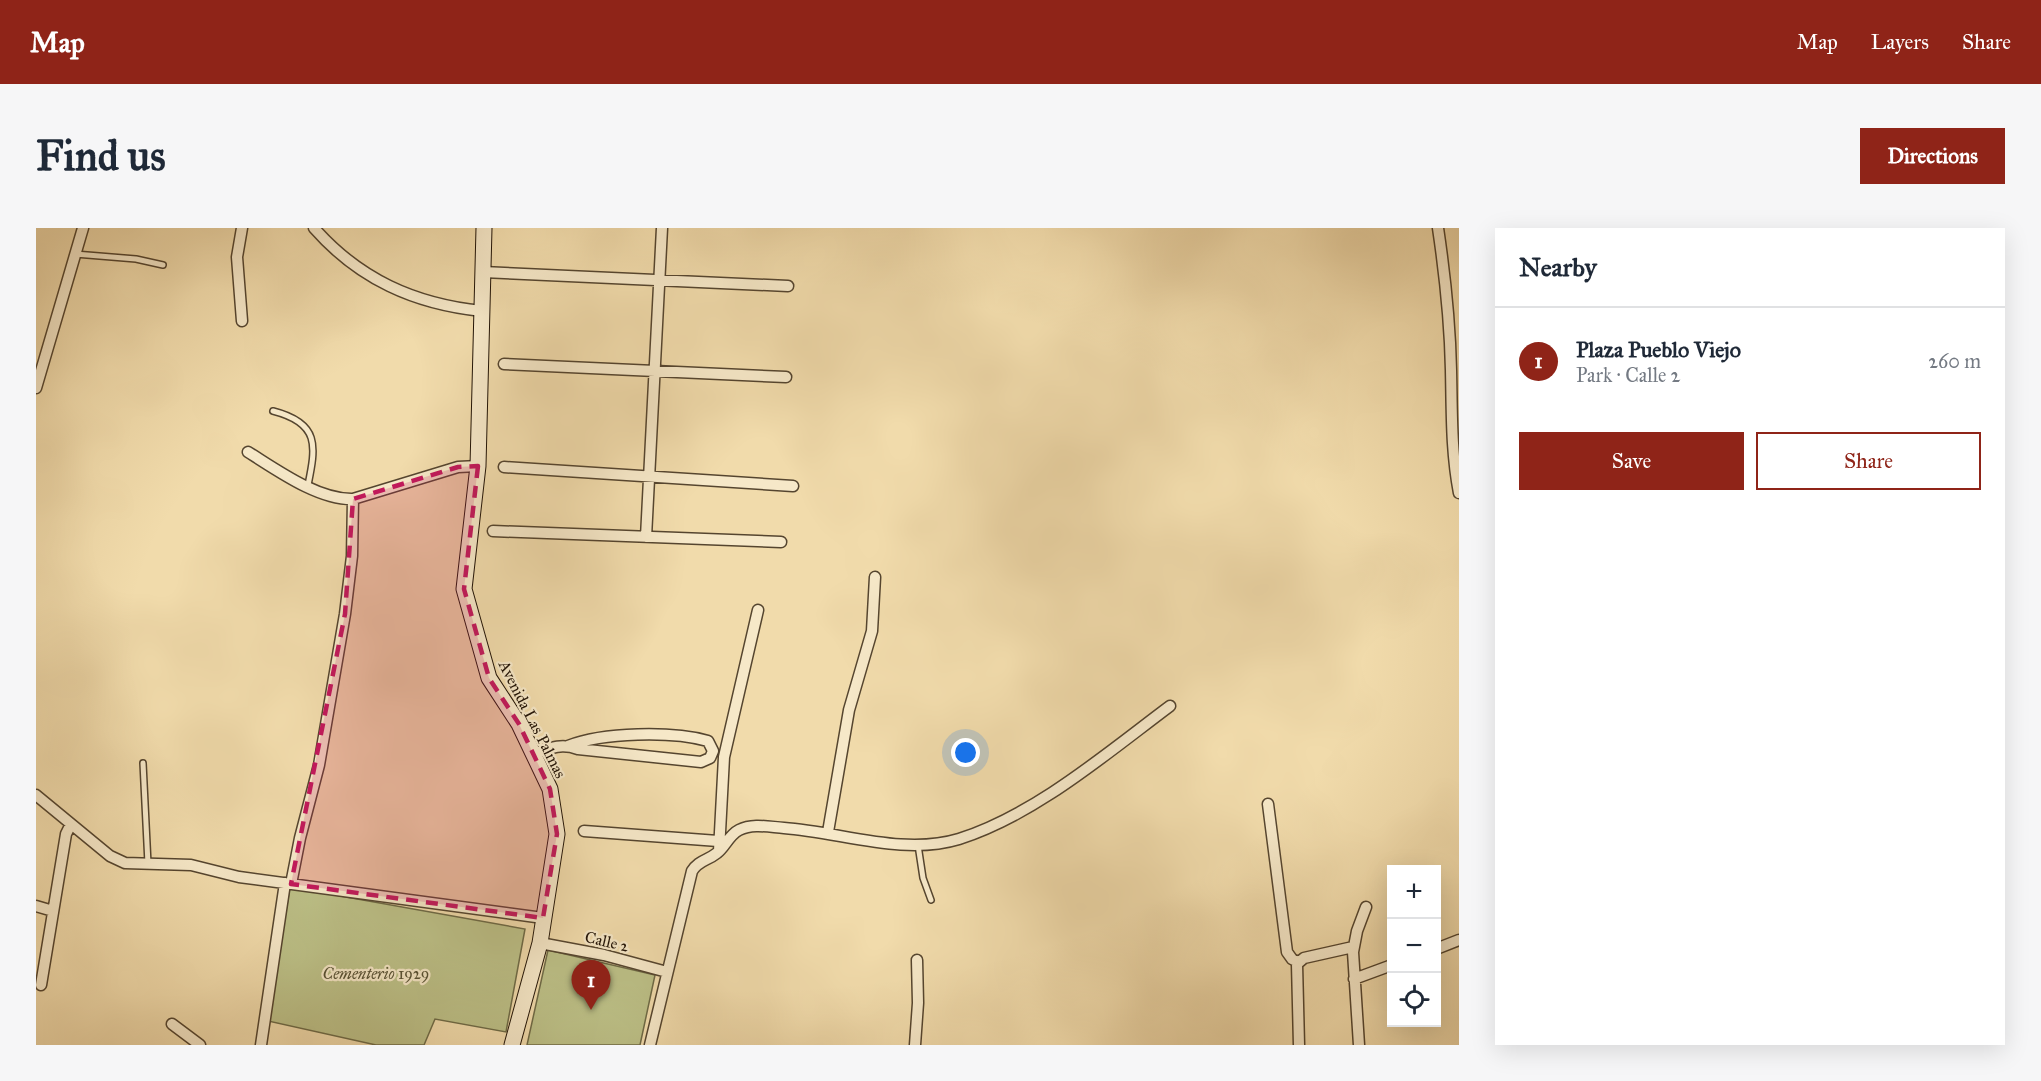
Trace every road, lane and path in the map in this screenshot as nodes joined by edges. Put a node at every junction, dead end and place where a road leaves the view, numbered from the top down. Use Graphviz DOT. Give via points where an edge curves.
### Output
graph roads {
  1 [pos="83,228"];
  2 [pos="242,228"];
  3 [pos="314,228"];
  4 [pos="484,228"];
  5 [pos="662,228"];
  6 [pos="1438,228"];
  7 [pos="75,254"];
  8 [pos="163,265"];
  9 [pos="483,272"];
  10 [pos="659,281"];
  11 [pos="788,286"];
  12 [pos="482,311"];
  13 [pos="242,321"];
  14 [pos="504,364"];
  15 [pos="655,371"];
  16 [pos="786,377"];
  17 [pos="36,388"];
  18 [pos="273,411"];
  19 [pos="248,452"];
  20 [pos="478,466"];
  21 [pos="504,467"];
  22 [pos="650,476"];
  23 [pos="308,485"];
  24 [pos="793,486"];
  25 [pos="1459,493"];
  26 [pos="353,499"];
  27 [pos="493,531"];
  28 [pos="646,537"];
  29 [pos="781,542"];
  30 [pos="875,577"];
  31 [pos="758,610"];
  32 [pos="1170,706"];
  33 [pos="568,746"];
  34 [pos="533,754"];
  35 [pos="143,763"];
  36 [pos="36,795"];
  37 [pos="1268,804"];
  38 [pos="71,824"];
  39 [pos="584,831"];
  40 [pos="828,832"];
  41 [pos="918,845"];
  42 [pos="719,846"];
  43 [pos="148,864"];
  44 [pos="288,884"];
  45 [pos="931,900"];
  46 [pos="36,906"];
  47 [pos="1366,907"];
  48 [pos="53,911"];
  49 [pos="543,918"];
  50 [pos="1459,940"];
  51 [pos="540,943"];
  52 [pos="1353,947"];
  53 [pos="1441,948"];
  54 [pos="917,960"];
  55 [pos="1298,962"];
  56 [pos="1387,968"];
  57 [pos="667,972"];
  58 [pos="1354,979"];
  59 [pos="41,985"];
  60 [pos="172,1024"];
  61 [pos="201,1045"];
  62 [pos="261,1045"];
  63 [pos="512,1045"];
  64 [pos="650,1045"];
  65 [pos="915,1045"];
  66 [pos="1299,1045"];
  67 [pos="1359,1045"];
  1 -- 7 [label="street"];
  2 -- 13 [label="street" via="237,257"];
  3 -- 12 [label="street" via="342,256 389,288 440,305"];
  4 -- 9 [label="street, Avenida Las Palmas"];
  5 -- 10 [label="street"];
  6 -- 25 [label="street" via="1451,368 1452,453"];
  7 -- 8 [label="lane"];
  7 -- 17 [label="street"];
  9 -- 10 [label="street"];
  9 -- 12 [label="street, Avenida Las Palmas"];
  10 -- 11 [label="street"];
  10 -- 15 [label="street"];
  12 -- 20 [label="street, Avenida Las Palmas"];
  14 -- 15 [label="street"];
  15 -- 16 [label="street"];
  15 -- 22 [label="street"];
  18 -- 23 [label="lane" via="299,423 313,440 315,454"];
  19 -- 23 [label="street"];
  20 -- 26 [label="street" via="458,466"];
  20 -- 34 [label="street, Avenida Las Palmas" via="464,589 489,678"];
  21 -- 22 [label="street"];
  22 -- 24 [label="street"];
  22 -- 28 [label="street"];
  23 -- 26 [label="street" via="328,496"];
  26 -- 44 [label="street" via="345,614 319,765"];
  27 -- 28 [label="street"];
  28 -- 29 [label="street"];
  30 -- 40 [label="street" via="872,631 849,710"];
  31 -- 42 [label="street" via="724,757"];
  32 -- 41 [label="street" via="1059,788 1011,815 960,838"];
  33 -- 33 [label="street" via="583,740 664,733 708,741 713,751 710,758 701,762"];
  33 -- 34 [label="street"];
  34 -- 49 [label="street, Avenida Las Palmas" via="549,789 557,834"];
  35 -- 43 [label="lane"];
  36 -- 38 [label="street"];
  37 -- 55 [label="street" via="1287,952"];
  38 -- 43 [label="street" via="110,856 125,863"];
  38 -- 48 [label="street"];
  39 -- 42 [label="street"];
  40 -- 41 [label="street"];
  40 -- 42 [label="street" via="749,827 737,831"];
  41 -- 45 [label="lane"];
  42 -- 57 [label="street" via="692,871"];
  43 -- 44 [label="street" via="191,865"];
  44 -- 49 [label="street"];
  44 -- 62 [label="street"];
  46 -- 48 [label="street"];
  47 -- 52 [label="street"];
  48 -- 59 [label="street"];
  49 -- 51 [label="street, Avenida Las Palmas"];
  50 -- 53 [label="street"];
  51 -- 57 [label="street, Calle 2"];
  51 -- 63 [label="street, Avenida Las Palmas"];
  52 -- 55 [label="street"];
  52 -- 58 [label="street"];
  54 -- 65 [label="street"];
  55 -- 66 [label="street"];
  56 -- 58 [label="street"];
  57 -- 64 [label="street"];
  58 -- 67 [label="street"];
  60 -- 61 [label="street"];
}
